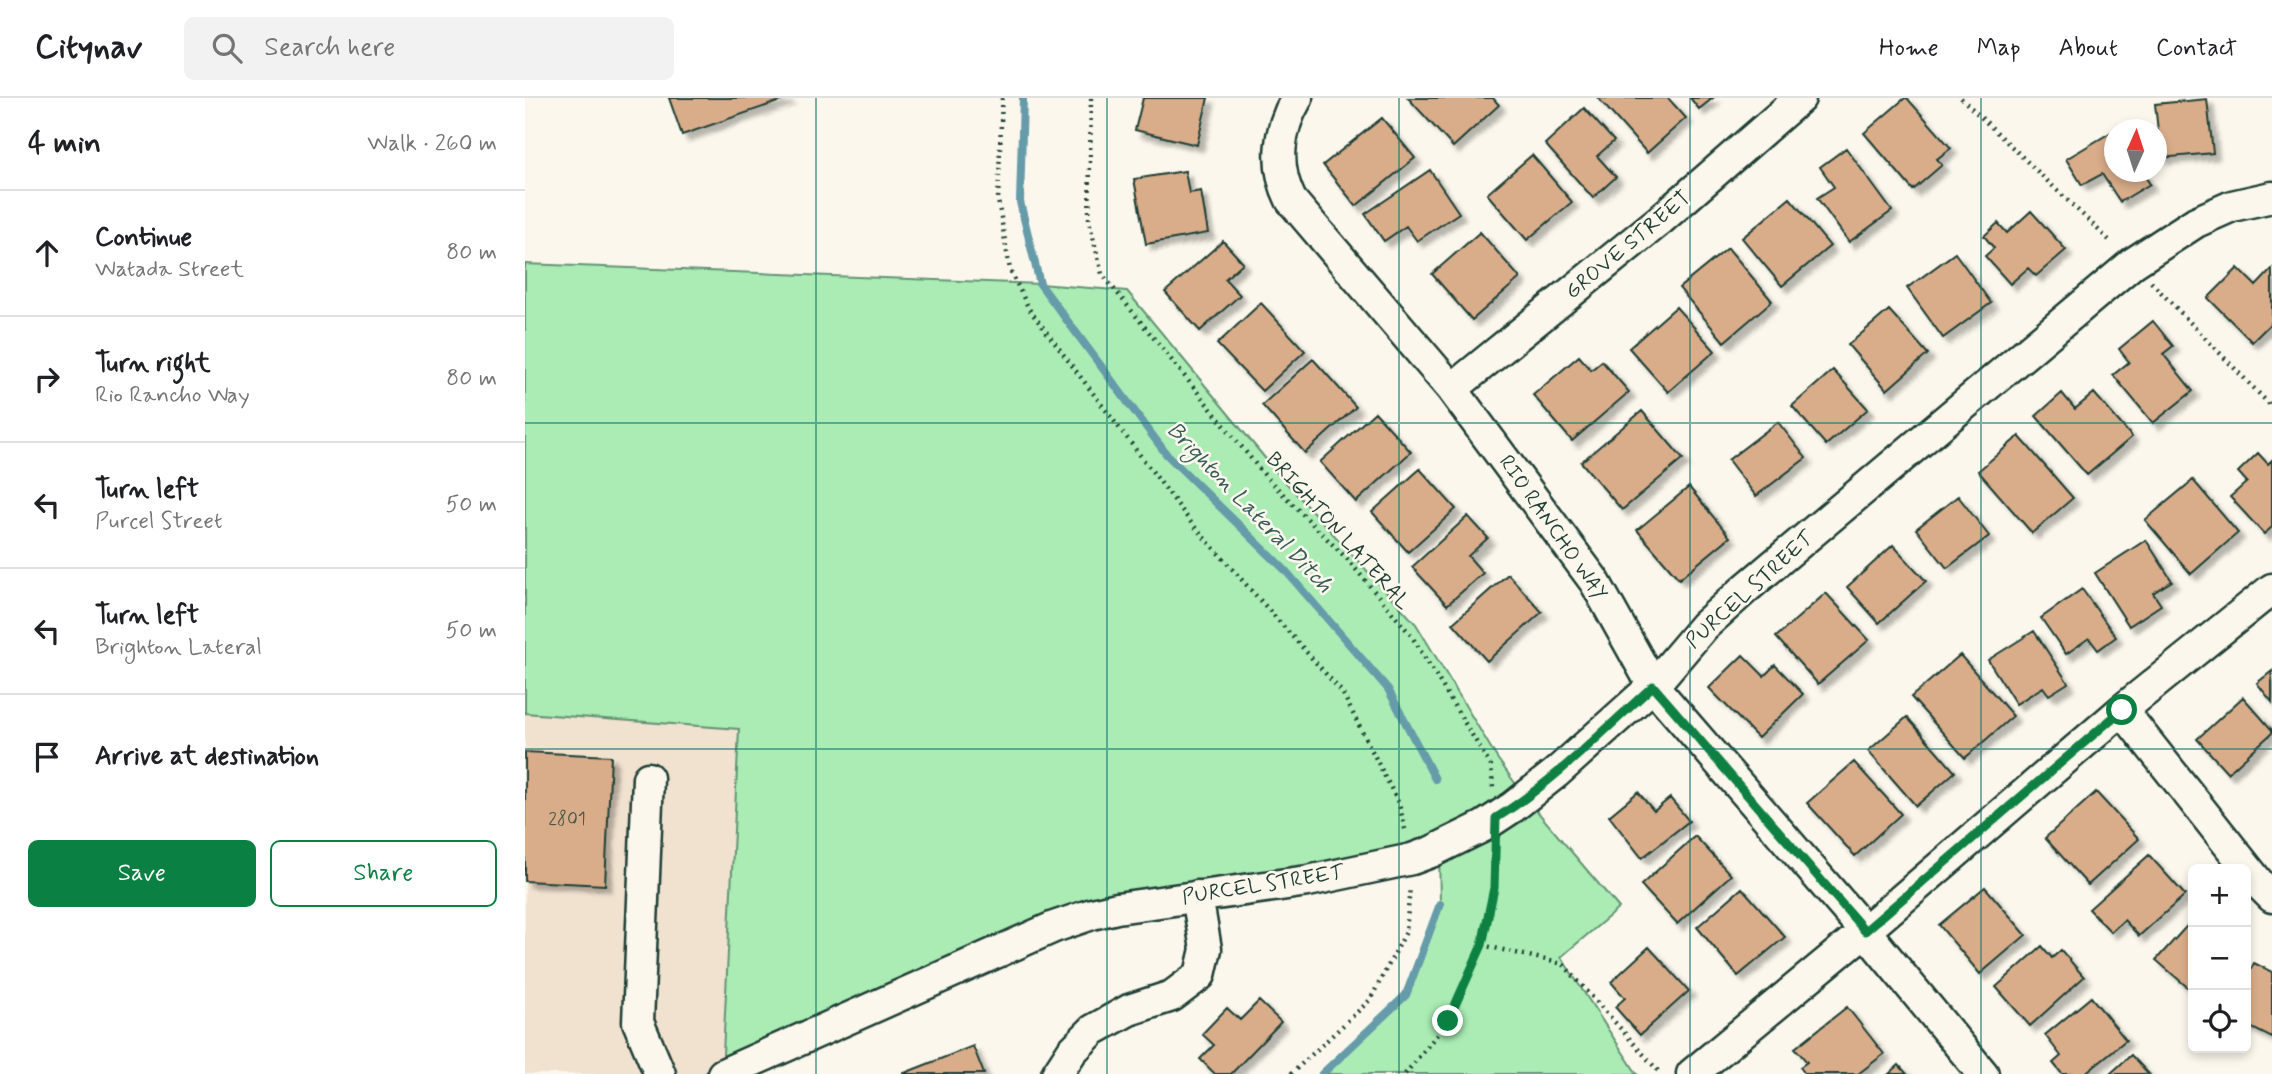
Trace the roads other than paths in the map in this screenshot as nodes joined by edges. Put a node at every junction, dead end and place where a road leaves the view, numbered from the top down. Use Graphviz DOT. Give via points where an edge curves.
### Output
graph roads {
  1 [pos="1297,98"];
  2 [pos="1800,98"];
  3 [pos="2272,197"];
  4 [pos="1453,389"];
  5 [pos="2272,589"];
  6 [pos="1653,686"];
  7 [pos="2122,710"];
  8 [pos="648,778"];
  9 [pos="1197,897"];
  10 [pos="2272,897"];
  11 [pos="1865,931"];
  12 [pos="660,1074"];
  13 [pos="723,1074"];
  14 [pos="1057,1074"];
  15 [pos="1692,1074"];
  16 [pos="1983,1074"];
  1 -- 4 [label="street, RIO RANCHO WAY" via="1280,140 1287,192"];
  2 -- 4 [label="street, GROVE STREET" via="1660,220"];
  3 -- 6 [label="street, PURCEL STREET" via="2232,206 2196,222 2133,263 1745,589 1704,626"];
  4 -- 6 [label="street, RIO RANCHO WAY" via="1595,582"];
  5 -- 7 [label="street"];
  6 -- 9 [label="street, PURCEL STREET" via="1513,807 1439,848 1412,859 1308,881"];
  6 -- 11 [label="street, RIO RANCHO WAY"];
  7 -- 10 [label="street"];
  7 -- 11 [label="street"];
  8 -- 12 [label="street" via="638,1022"];
  9 -- 13 [label="street, PURCEL STREET" via="1117,908 1053,927"];
  9 -- 14 [label="street" via="1206,949 1199,975 1172,996 1129,1010 1093,1030"];
  11 -- 15 [label="street"];
  11 -- 16 [label="street, RIO RANCHO WAY"];
}
